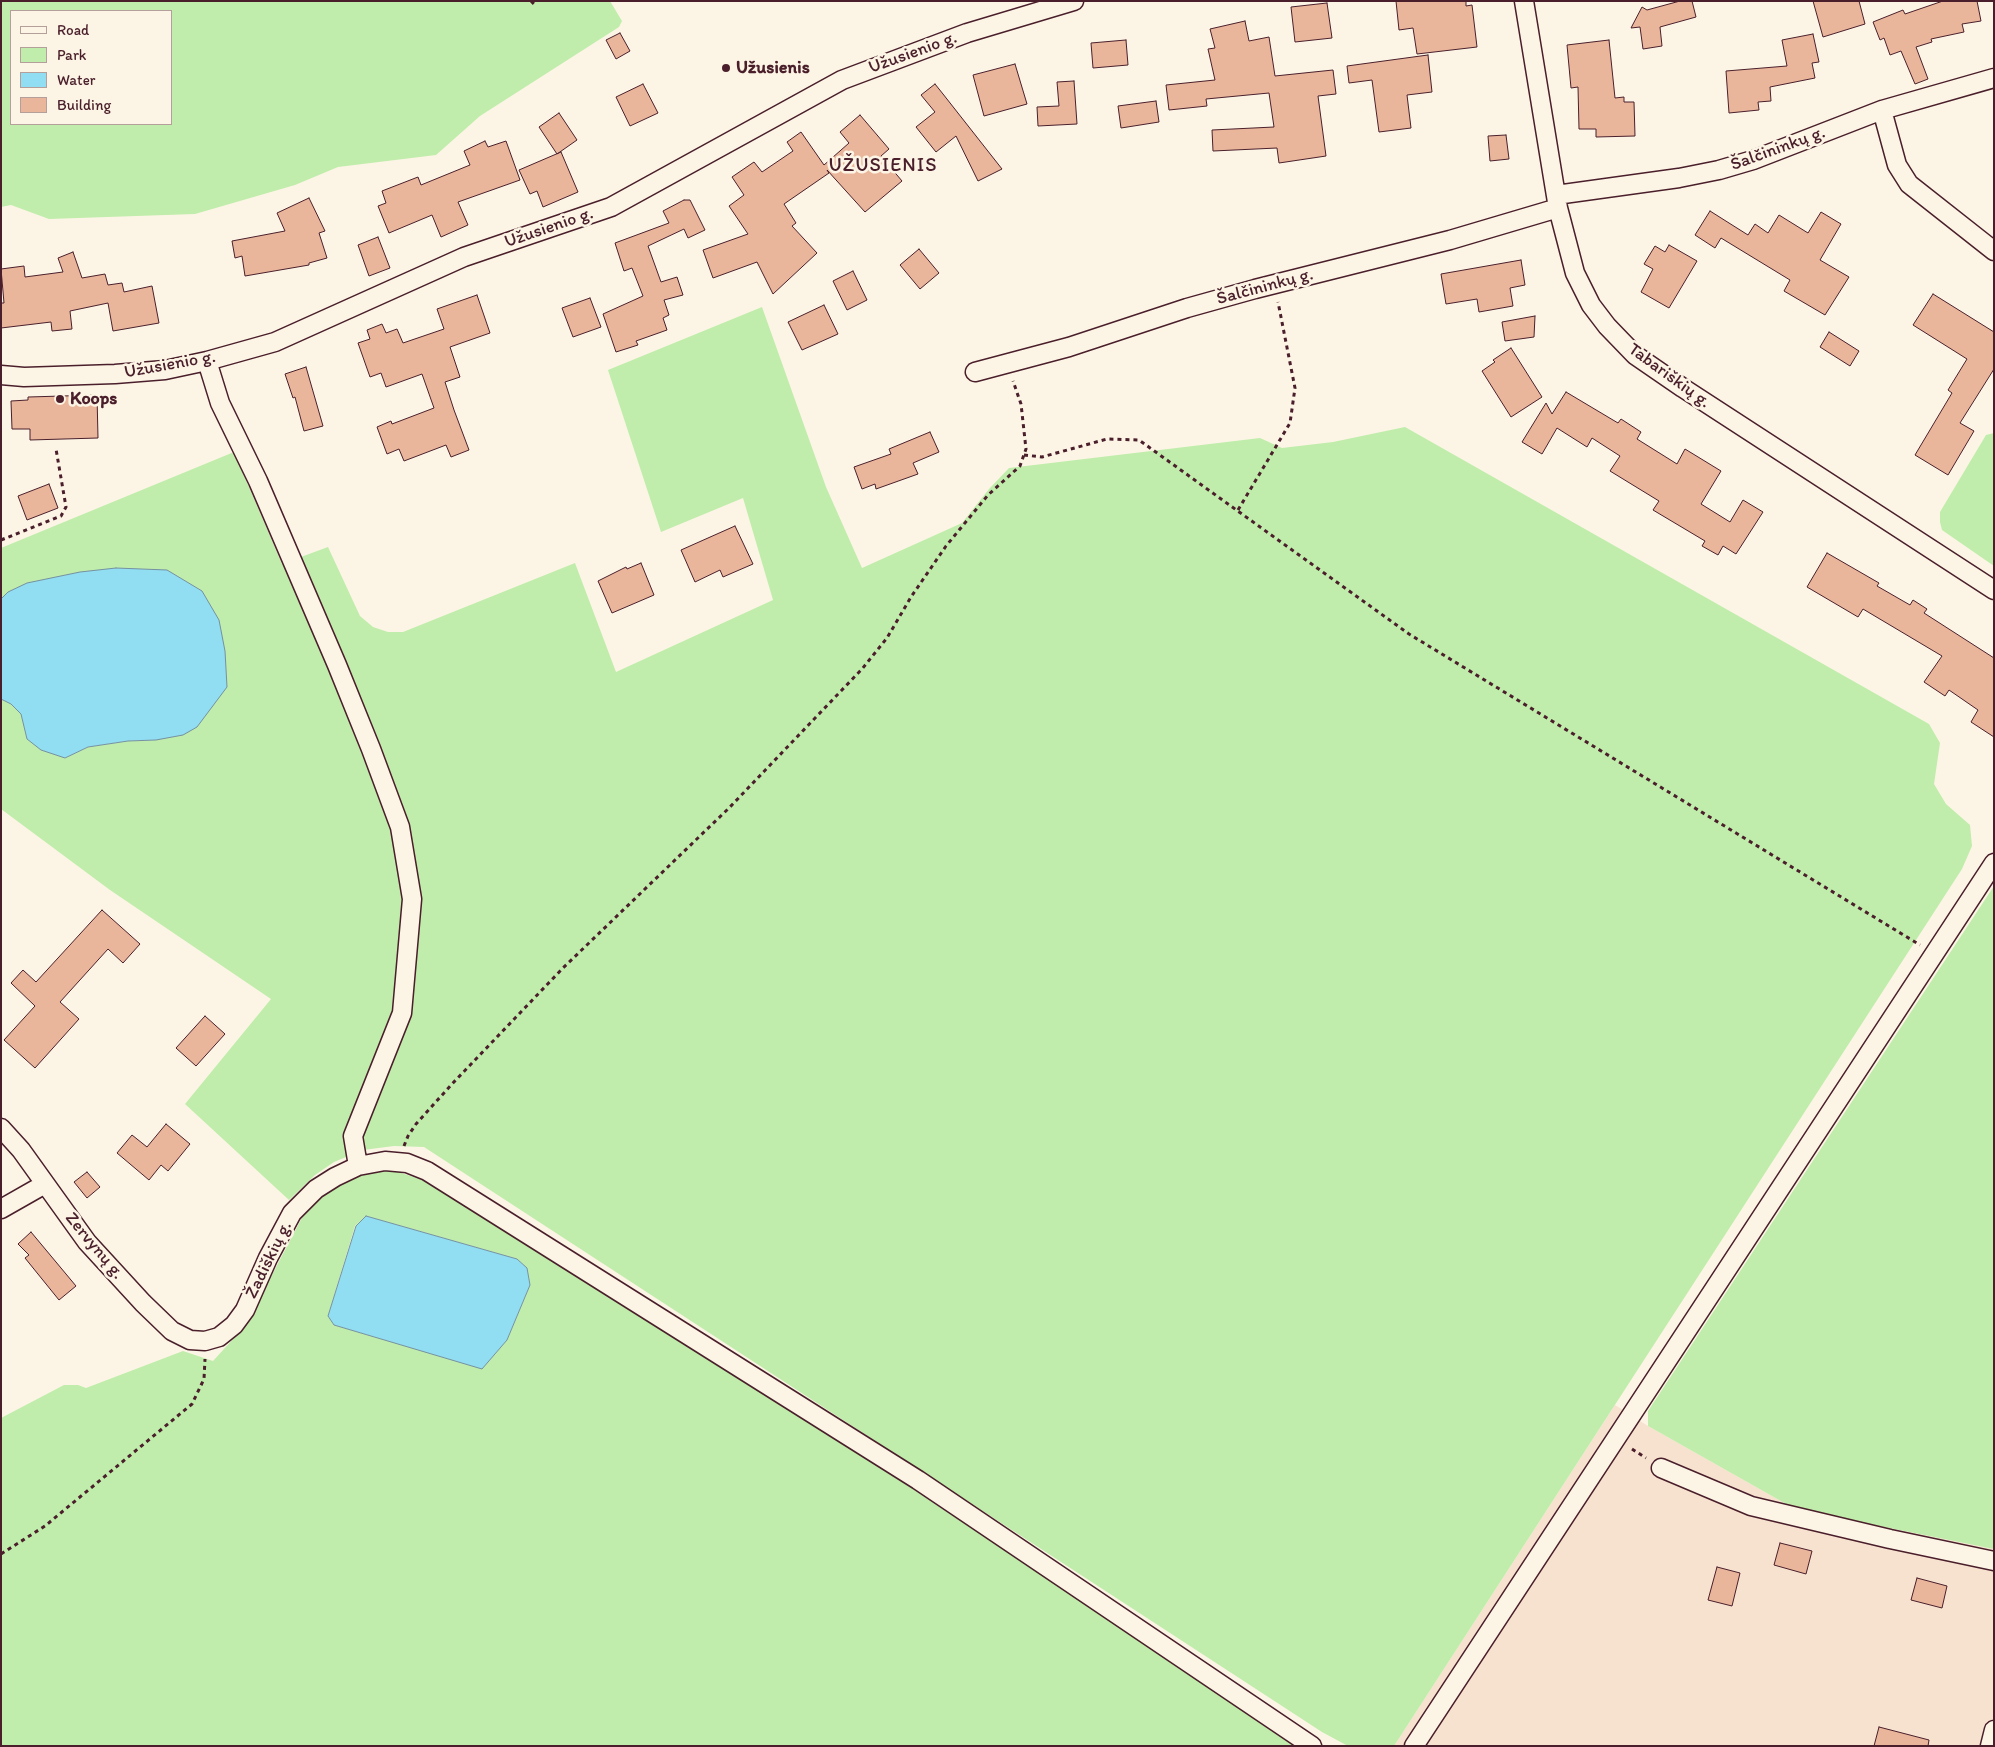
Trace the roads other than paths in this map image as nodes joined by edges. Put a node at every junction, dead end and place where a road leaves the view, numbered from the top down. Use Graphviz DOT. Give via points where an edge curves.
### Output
graph roads {
  1 [pos="1074,1"];
  2 [pos="1524,1"];
  3 [pos="1994,78"];
  4 [pos="1882,110"];
  5 [pos="1557,202"];
  6 [pos="1994,251"];
  7 [pos="207,361"];
  8 [pos="975,372"];
  9 [pos="1,375"];
  10 [pos="1994,590"];
  11 [pos="1994,864"];
  12 [pos="1,1128"];
  13 [pos="358,1166"];
  14 [pos="45,1184"];
  15 [pos="1,1209"];
  16 [pos="205,1341"];
  17 [pos="1661,1468"];
  18 [pos="1994,1561"];
  19 [pos="1994,1730"];
  20 [pos="1312,1746"];
  21 [pos="1414,1746"];
  22 [pos="1990,1746"];
  1 -- 7 [label="street, Užusienio g." via="967,33 842,80 611,207 464,257 275,342"];
  2 -- 5 [label="street, Tabariškių g."];
  3 -- 4 [label="street, Šalčininkų g."];
  4 -- 5 [label="street, Šalčininkų g." via="1719,170"];
  4 -- 6 [label="street" via="1897,165 1909,184"];
  5 -- 8 [label="street, Šalčininkų g." via="1450,240 1187,308 1069,347"];
  5 -- 10 [label="street, Tabariškių g." via="1575,273 1590,305 1635,355"];
  7 -- 9 [label="street, Užusienio g." via="165,370 115,374"];
  7 -- 13 [label="street" via="220,403 258,481 326,638 400,827 412,899 402,1012 353,1136"];
  11 -- 21 [label="street"];
  12 -- 14 [label="street, Zervynų g."];
  13 -- 16 [label="street, Žadiškių g." via="316,1190 292,1213 245,1310 219,1337"];
  13 -- 20 [label="street, Žadiškių g." via="399,1162 427,1171 918,1480"];
  14 -- 15 [label="street"];
  14 -- 16 [label="street, Zervynų g." via="87,1242 143,1303 172,1331 190,1340"];
  17 -- 18 [label="street" via="1751,1506"];
  19 -- 22 [label="street"];
}
